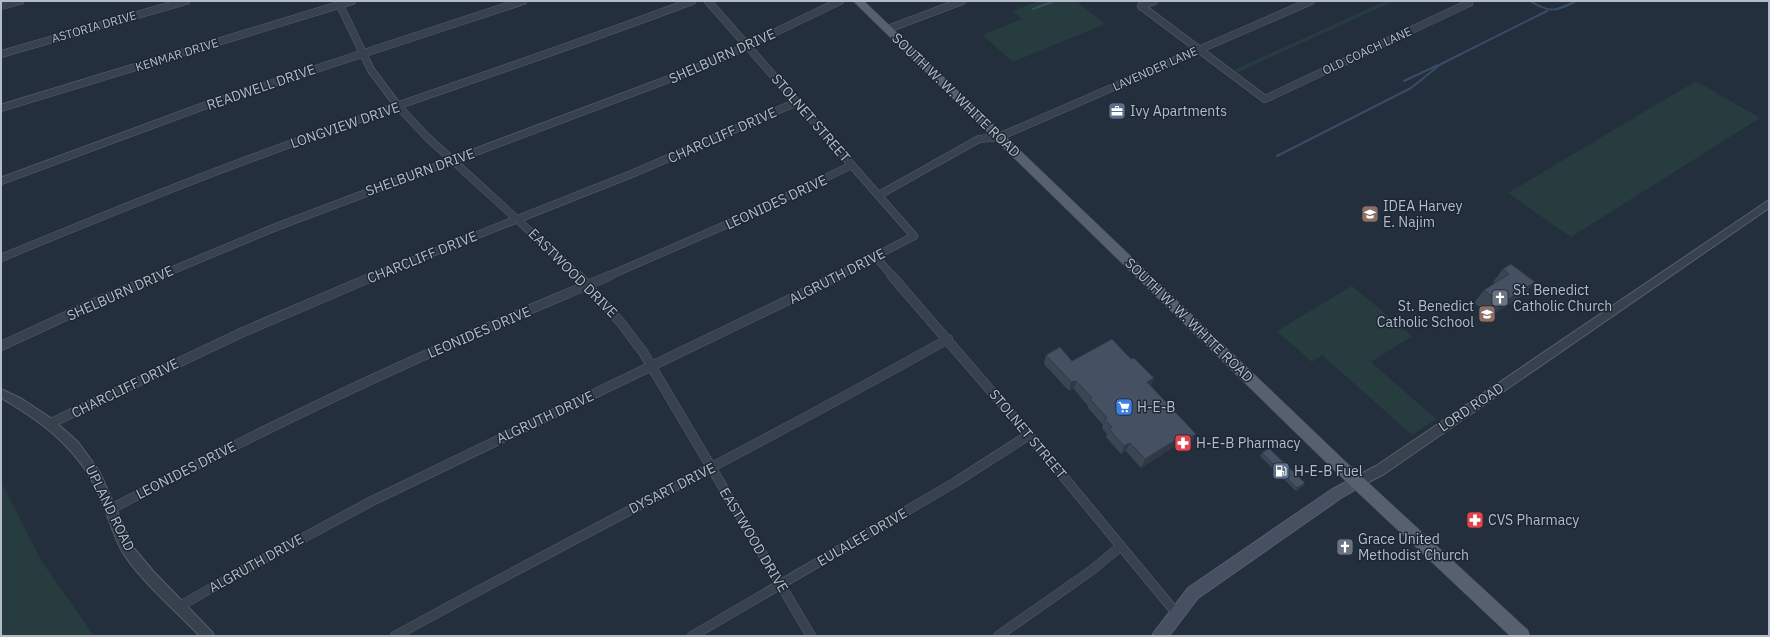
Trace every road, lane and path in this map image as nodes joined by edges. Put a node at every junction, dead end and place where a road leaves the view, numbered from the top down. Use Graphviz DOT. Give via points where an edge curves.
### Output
graph roads {
  1 [pos="20,1"];
  2 [pos="186,1"];
  3 [pos="352,1"];
  4 [pos="523,1"];
  5 [pos="692,1"];
  6 [pos="708,1"];
  7 [pos="840,1"];
  8 [pos="858,1"];
  9 [pos="962,1"];
  10 [pos="1154,1"];
  11 [pos="1311,1"];
  12 [pos="1467,2"];
  13 [pos="339,3"];
  14 [pos="1,6"];
  15 [pos="888,29"];
  16 [pos="748,46"];
  17 [pos="1199,50"];
  18 [pos="362,53"];
  19 [pos="1,54"];
  20 [pos="797,102"];
  21 [pos="398,106"];
  22 [pos="1,108"];
  23 [pos="999,137"];
  24 [pos="453,160"];
  25 [pos="852,165"];
  26 [pos="1,181"];
  27 [pos="879,195"];
  28 [pos="1769,203"];
  29 [pos="518,218"];
  30 [pos="914,236"];
  31 [pos="876,257"];
  32 [pos="1,258"];
  33 [pos="588,285"];
  34 [pos="948,339"];
  35 [pos="1,346"];
  36 [pos="652,366"];
  37 [pos="1,393"];
  38 [pos="51,423"];
  39 [pos="1029,435"];
  40 [pos="711,468"];
  41 [pos="1357,482"];
  42 [pos="111,509"];
  43 [pos="1121,546"];
  44 [pos="780,585"];
  45 [pos="180,606"];
  46 [pos="1177,614"];
  47 [pos="1517,635"];
  48 [pos="208,636"];
  49 [pos="395,636"];
  50 [pos="692,636"];
  51 [pos="811,636"];
  52 [pos="998,636"];
  53 [pos="1160,636"];
  1 -- 14 [label="street"];
  2 -- 19 [label="street, ASTORIA DRIVE"];
  3 -- 13 [label="street, KENMAR DRIVE"];
  4 -- 18 [label="street, READWELL DRIVE"];
  5 -- 21 [label="street, LONGVIEW DRIVE" via="562,50"];
  6 -- 16 [label="street, STOLNET STREET"];
  7 -- 16 [label="street, SHELBURN DRIVE"];
  8 -- 15 [label="main road, SOUTH W. W. WHITE ROAD"];
  9 -- 15 [label="street"];
  10 -- 17 [label="street" via="1141,6"];
  11 -- 17 [label="street, LAVENDER LANE"];
  12 -- 17 [label="street, OLD COACH LANE" via="1265,99"];
  13 -- 18 [label="street, EASTWOOD DRIVE"];
  13 -- 22 [label="street, KENMAR DRIVE"];
  15 -- 23 [label="main road, SOUTH W. W. WHITE ROAD"];
  16 -- 20 [label="street, STOLNET STREET"];
  16 -- 24 [label="street, SHELBURN DRIVE" via="648,88"];
  17 -- 23 [label="street, LAVENDER LANE"];
  18 -- 21 [label="street, EASTWOOD DRIVE" via="376,78"];
  18 -- 26 [label="street, READWELL DRIVE" via="212,103"];
  20 -- 25 [label="street, STOLNET STREET"];
  20 -- 29 [label="street, CHARCLIFF DRIVE" via="712,140"];
  21 -- 24 [label="street, EASTWOOD DRIVE"];
  21 -- 32 [label="street, LONGVIEW DRIVE" via="199,178"];
  23 -- 27 [label="street" via="979,139"];
  23 -- 41 [label="main road, SOUTH W. W. WHITE ROAD"];
  24 -- 29 [label="street, EASTWOOD DRIVE"];
  24 -- 35 [label="street, SHELBURN DRIVE" via="166,272"];
  25 -- 27 [label="street, STOLNET STREET"];
  25 -- 33 [label="street, LEONIDES DRIVE" via="776,202"];
  27 -- 30 [label="street, STOLNET STREET"];
  28 -- 41 [label="street, LORD ROAD" via="1380,470"];
  29 -- 33 [label="street, EASTWOOD DRIVE"];
  29 -- 38 [label="street, CHARCLIFF DRIVE" via="239,334"];
  30 -- 31 [label="street, ALGRUTH DRIVE"];
  31 -- 34 [label="street, STOLNET STREET"];
  31 -- 36 [label="street, ALGRUTH DRIVE"];
  33 -- 36 [label="street, EASTWOOD DRIVE" via="621,323"];
  33 -- 42 [label="street, LEONIDES DRIVE" via="420,357 321,403 203,460"];
  34 -- 39 [label="street, STOLNET STREET"];
  34 -- 40 [label="street, DYSART DRIVE"];
  36 -- 40 [label="street, EASTWOOD DRIVE"];
  36 -- 45 [label="street, ALGRUTH DRIVE" via="470,452 321,527"];
  37 -- 38 [label="street, UPLAND ROAD"];
  38 -- 42 [label="street, UPLAND ROAD" via="83,455"];
  39 -- 43 [label="street, STOLNET STREET"];
  39 -- 44 [label="street, EULALEE DRIVE" via="954,483"];
  40 -- 44 [label="street, EASTWOOD DRIVE"];
  40 -- 49 [label="street, DYSART DRIVE" via="520,567"];
  41 -- 46 [label="main road, LORD ROAD" via="1203,586"];
  41 -- 47 [label="main road, SOUTH W. W. WHITE ROAD"];
  42 -- 45 [label="street, UPLAND ROAD" via="129,551"];
  43 -- 46 [label="street, STOLNET STREET"];
  43 -- 52 [label="street" via="1092,570"];
  44 -- 50 [label="street, EULALEE DRIVE"];
  44 -- 51 [label="street, EASTWOOD DRIVE"];
  45 -- 48 [label="street, UPLAND ROAD"];
  46 -- 53 [label="main road, LORD ROAD"];
}
